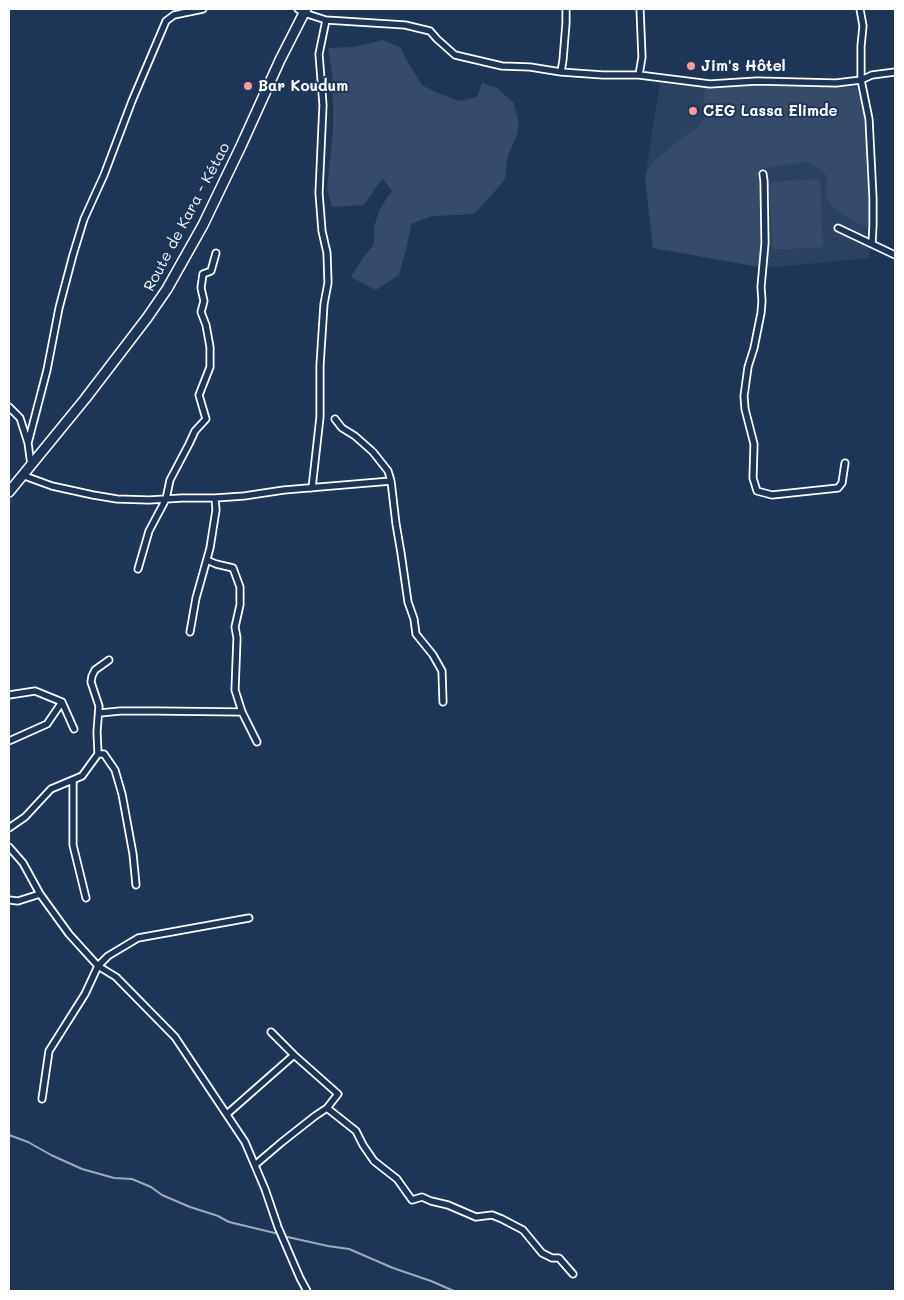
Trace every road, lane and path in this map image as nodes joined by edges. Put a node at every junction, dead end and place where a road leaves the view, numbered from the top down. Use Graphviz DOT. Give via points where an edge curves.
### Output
graph roads {
  1 [pos="203,9"];
  2 [pos="566,9"];
  3 [pos="640,9"];
  4 [pos="860,9"];
  5 [pos="303,10"];
  6 [pos="326,20"];
  7 [pos="561,72"];
  8 [pos="895,72"];
  9 [pos="639,75"];
  10 [pos="861,80"];
  11 [pos="763,174"];
  12 [pos="838,228"];
  13 [pos="872,244"];
  14 [pos="216,253"];
  15 [pos="895,256"];
  16 [pos="9,407"];
  17 [pos="335,420"];
  18 [pos="28,443"];
  19 [pos="845,463"];
  20 [pos="31,465"];
  21 [pos="22,475"];
  22 [pos="391,481"];
  23 [pos="312,488"];
  24 [pos="9,492"];
  25 [pos="215,498"];
  26 [pos="166,499"];
  27 [pos="207,560"];
  28 [pos="138,569"];
  29 [pos="190,632"];
  30 [pos="109,660"];
  31 [pos="9,695"];
  32 [pos="62,702"];
  33 [pos="443,702"];
  34 [pos="242,712"];
  35 [pos="100,713"];
  36 [pos="74,729"];
  37 [pos="9,741"];
  38 [pos="257,742"];
  39 [pos="98,754"];
  40 [pos="73,780"];
  41 [pos="9,828"];
  42 [pos="9,847"];
  43 [pos="136,885"];
  44 [pos="40,894"];
  45 [pos="86,898"];
  46 [pos="9,900"];
  47 [pos="249,918"];
  48 [pos="98,966"];
  49 [pos="271,1032"];
  50 [pos="294,1055"];
  51 [pos="42,1099"];
  52 [pos="327,1108"];
  53 [pos="227,1114"];
  54 [pos="255,1165"];
  55 [pos="573,1274"];
  56 [pos="307,1291"];
  1 -- 18 [label="street" via="174,15 166,21 84,220 61,300"];
  2 -- 7 [label="street"];
  3 -- 9 [label="street" via="642,57"];
  4 -- 10 [label="street"];
  5 -- 6 [label="street"];
  5 -- 20 [label="main road, Route de Kara - Kétao" via="241,146 172,281 148,318"];
  6 -- 7 [label="street" via="405,25 430,31 455,55 502,66"];
  6 -- 23 [label="street" via="319,54 323,105 319,193 322,232 328,253 328,283"];
  7 -- 9 [label="street"];
  8 -- 10 [label="street"];
  9 -- 10 [label="street" via="710,84"];
  10 -- 13 [label="street" via="868,119"];
  11 -- 19 [label="street" via="765,243 761,313 744,396 754,444 756,491 772,495 838,488 842,483"];
  12 -- 13 [label="street"];
  13 -- 15 [label="street"];
  14 -- 26 [label="street" via="211,271 203,274 201,288 204,301 201,312 210,347 210,367 199,396 206,419 195,432 170,480"];
  16 -- 18 [label="street" via="20,418"];
  17 -- 22 [label="street" via="373,452 388,471"];
  18 -- 20 [label="street"];
  20 -- 21 [label="main road, Route de Kara - Kétao"];
  21 -- 24 [label="main road, Route de Kara - Kétao"];
  21 -- 26 [label="street" via="52,486 109,498"];
  22 -- 23 [label="street"];
  22 -- 33 [label="street" via="408,602 416,634 442,671"];
  23 -- 25 [label="street"];
  25 -- 26 [label="street"];
  25 -- 27 [label="street" via="216,510"];
  26 -- 28 [label="street" via="149,531"];
  27 -- 29 [label="street"];
  27 -- 34 [label="street" via="233,568 240,587 235,627 235,690"];
  30 -- 35 [label="street" via="92,676"];
  31 -- 32 [label="street" via="35,691"];
  32 -- 36 [label="street"];
  32 -- 37 [label="street" via="48,724"];
  34 -- 35 [label="street" via="157,710"];
  34 -- 38 [label="street"];
  35 -- 39 [label="street"];
  39 -- 40 [label="street" via="82,776"];
  39 -- 43 [label="street" via="104,754 115,770 122,794"];
  40 -- 41 [label="street" via="51,789 25,817"];
  40 -- 45 [label="street" via="73,845"];
  42 -- 44 [label="street" via="23,863"];
  44 -- 46 [label="street" via="18,901"];
  44 -- 48 [label="street" via="69,934"];
  47 -- 48 [label="street" via="138,938"];
  48 -- 51 [label="street" via="85,994 49,1051"];
  48 -- 53 [label="street" via="116,977 175,1037"];
  49 -- 50 [label="street"];
  50 -- 52 [label="street" via="338,1094"];
  50 -- 53 [label="street"];
  52 -- 54 [label="street"];
  52 -- 55 [label="street" via="356,1131 374,1162 397,1179 412,1200 422,1197 476,1217 492,1215 502,1218 523,1230 542,1253 559,1258"];
  53 -- 54 [label="street"];
  54 -- 56 [label="street" via="278,1228"];
}
